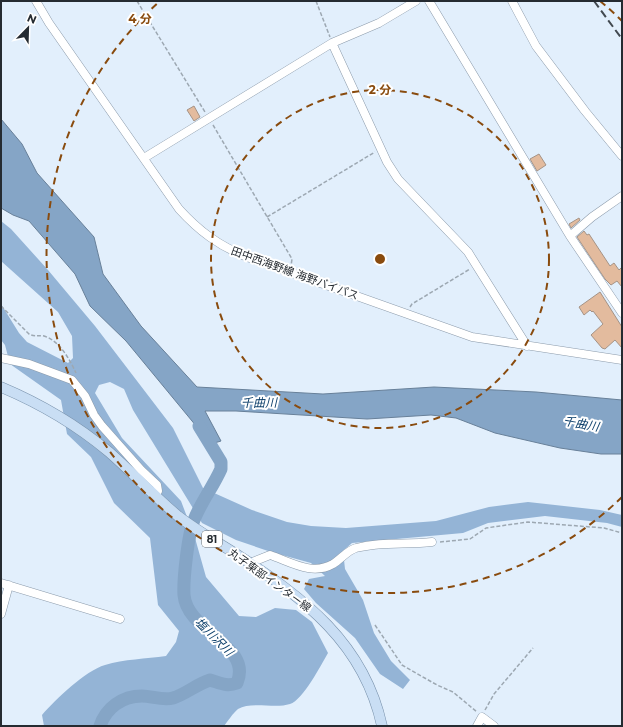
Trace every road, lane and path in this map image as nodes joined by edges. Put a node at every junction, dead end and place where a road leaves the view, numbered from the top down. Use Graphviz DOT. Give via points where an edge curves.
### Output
graph roads {
  1 [pos="36,1"];
  2 [pos="137,1"];
  3 [pos="316,1"];
  4 [pos="416,1"];
  5 [pos="429,1"];
  6 [pos="512,1"];
  7 [pos="332,43"];
  8 [pos="208,117"];
  9 [pos="381,149"];
  10 [pos="622,156"];
  11 [pos="144,158"];
  12 [pos="622,196"];
  13 [pos="267,217"];
  14 [pos="570,236"];
  15 [pos="478,264"];
  16 [pos="291,272"];
  17 [pos="1,306"];
  18 [pos="622,313"];
  19 [pos="405,314"];
  20 [pos="527,346"];
  21 [pos="1,358"];
  22 [pos="622,360"];
  23 [pos="76,374"];
  24 [pos="1,387"];
  25 [pos="155,496"];
  26 [pos="622,533"];
  27 [pos="432,542"];
  28 [pos="250,564"];
  29 [pos="5,584"];
  30 [pos="1,614"];
  31 [pos="120,619"];
  32 [pos="375,625"];
  33 [pos="533,648"];
  34 [pos="482,717"];
  35 [pos="382,726"];
  36 [pos="477,726"];
  37 [pos="494,726"];
  1 -- 11 [label="street, 田中西海野線 海野バイパス"];
  2 -- 8 [label="path"];
  3 -- 7 [label="path"];
  4 -- 7 [label="street" via="379,23"];
  5 -- 14 [label="street"];
  6 -- 10 [label="street" via="536,46"];
  7 -- 8 [label="street"];
  7 -- 9 [label="street"];
  8 -- 11 [label="street"];
  8 -- 13 [label="path"];
  9 -- 13 [label="path"];
  9 -- 15 [label="street" via="398,179"];
  11 -- 16 [label="street, 田中西海野線 海野バイパス" via="179,209 195,227 229,250"];
  12 -- 14 [label="street"];
  13 -- 16 [label="path" via="292,259"];
  14 -- 18 [label="street"];
  15 -- 19 [label="path" via="412,304"];
  15 -- 20 [label="street"];
  16 -- 19 [label="street, 田中西海野線 海野バイパス"];
  17 -- 23 [label="path" via="29,334 46,337 65,353"];
  19 -- 20 [label="street, 田中西海野線 海野バイパス" via="472,336"];
  20 -- 22 [label="street, 田中西海野線 海野バイパス"];
  21 -- 25 [label="street" via="29,364 72,380 85,396 102,426 157,484 158,491"];
  24 -- 25 [label="main road, 丸子東部インター線 / 81" via="42,408 94,440"];
  25 -- 28 [label="main road, 丸子東部インター線 / 81" via="180,517"];
  26 -- 27 [label="path" via="604,528 528,522 486,528 470,538"];
  27 -- 28 [label="street" via="354,548 335,563 313,570 270,555"];
  28 -- 35 [label="main road, 丸子東部インター線 / 81" via="307,607 349,649 372,690"];
  29 -- 30 [label="street"];
  29 -- 31 [label="street"];
  32 -- 34 [label="path" via="402,665 453,692"];
  33 -- 34 [label="path" via="494,694"];
  34 -- 36 [label="street"];
  34 -- 37 [label="street"];
}
